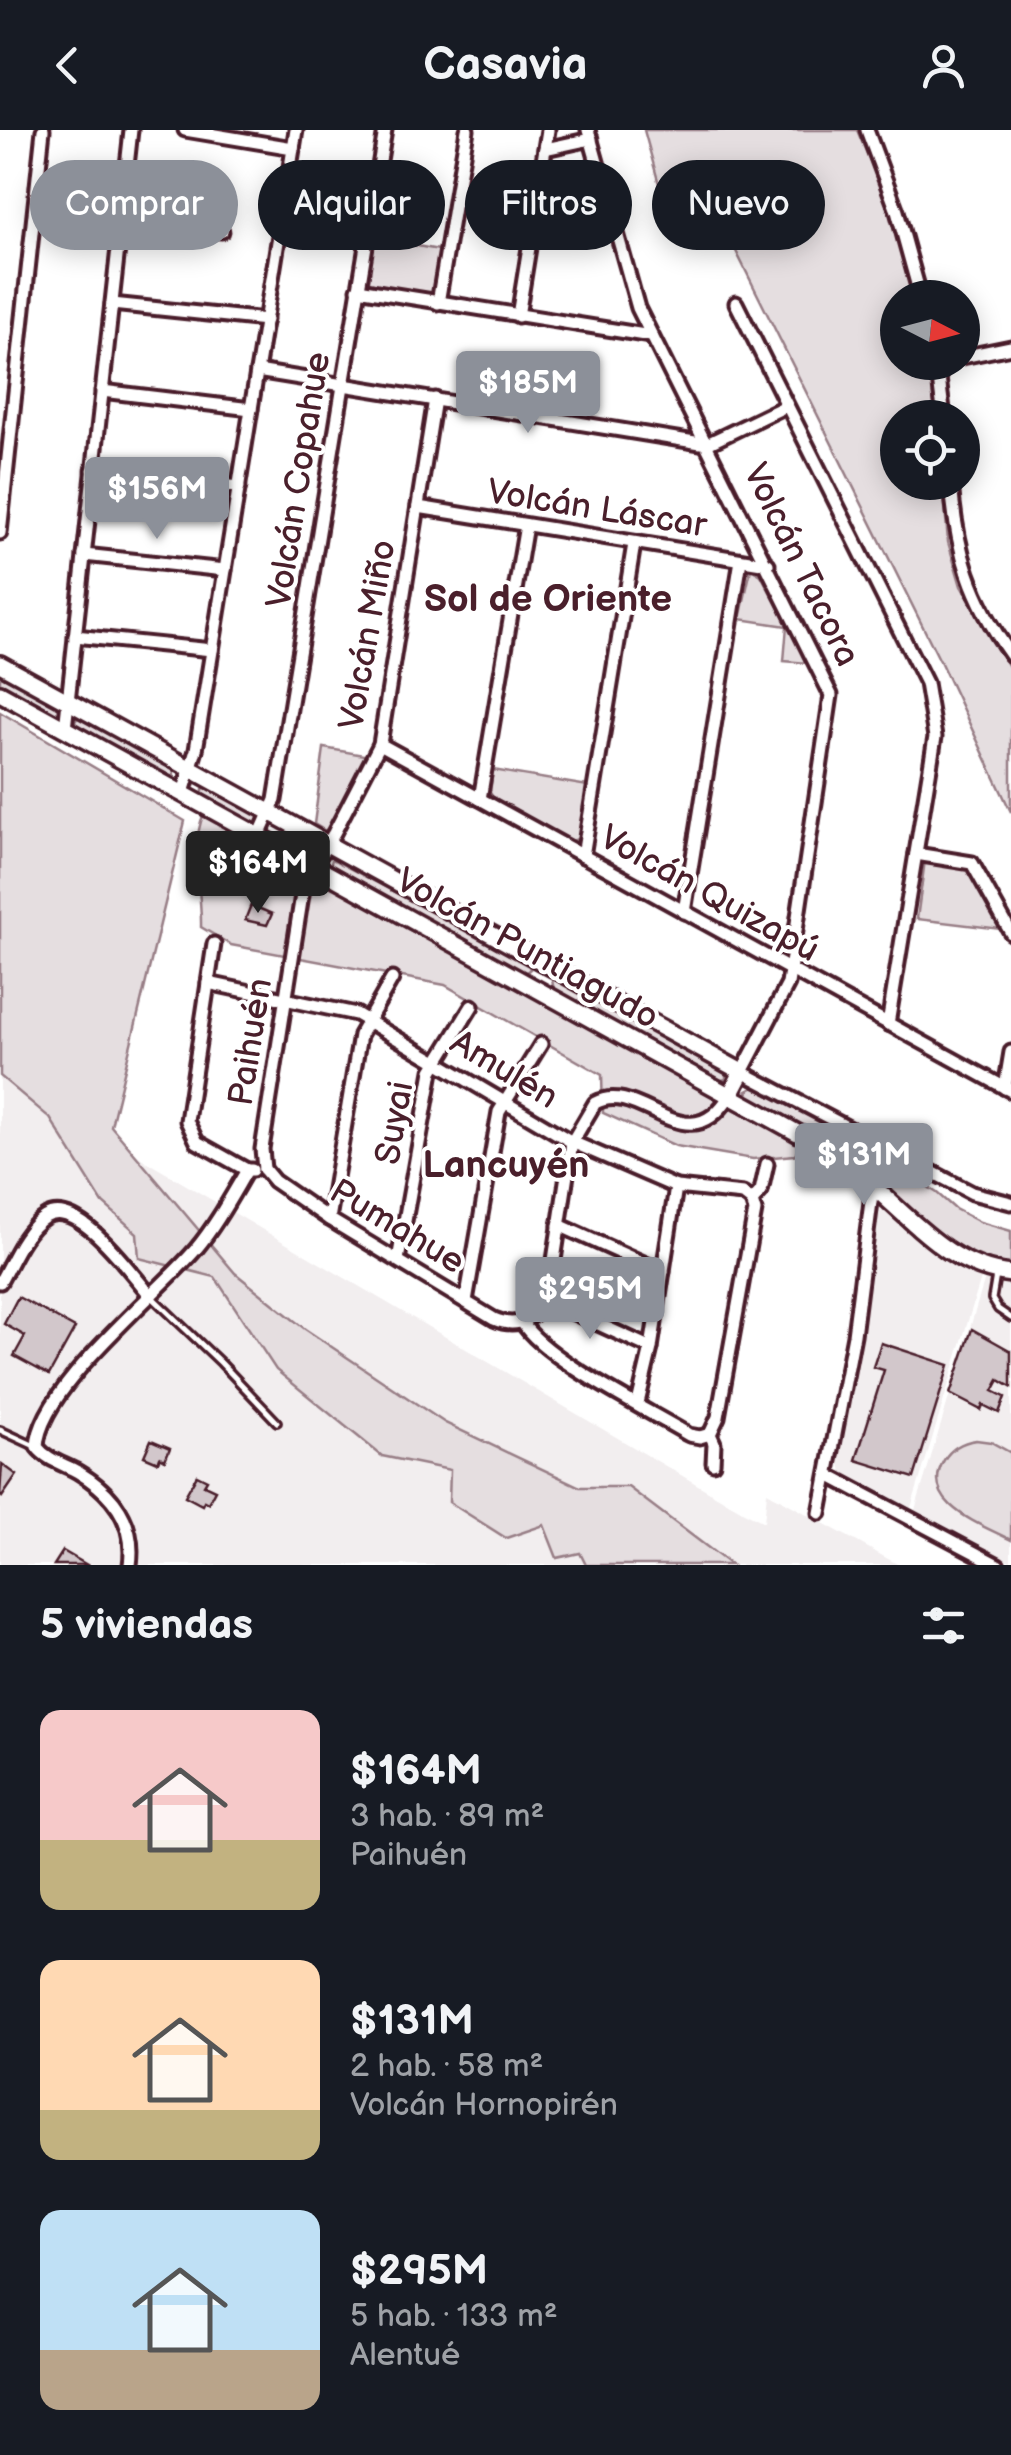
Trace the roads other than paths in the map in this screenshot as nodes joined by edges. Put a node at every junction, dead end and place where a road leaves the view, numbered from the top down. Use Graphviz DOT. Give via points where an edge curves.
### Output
graph roads {
  1 [pos="43,130"];
  2 [pos="132,130"];
  3 [pos="185,130"];
  4 [pos="296,130"];
  5 [pos="385,130"];
  6 [pos="466,130"];
  7 [pos="548,130"];
  8 [pos="866,130"];
  9 [pos="590,135"];
  10 [pos="293,148"];
  11 [pos="545,149"];
  12 [pos="128,160"];
  13 [pos="118,250"];
  14 [pos="916,280"];
  15 [pos="358,289"];
  16 [pos="438,303"];
  17 [pos="736,303"];
  18 [pos="112,304"];
  19 [pos="518,316"];
  20 [pos="266,320"];
  21 [pos="650,336"];
  22 [pos="1011,347"];
  23 [pos="980,353"];
  24 [pos="257,370"];
  25 [pos="342,384"];
  26 [pos="102,390"];
  27 [pos="436,400"];
  28 [pos="786,406"];
  29 [pos="251,409"];
  30 [pos="707,444"];
  31 [pos="93,470"];
  32 [pos="239,487"];
  33 [pos="953,500"];
  34 [pos="418,507"];
  35 [pos="526,525"];
  36 [pos="0,533"];
  37 [pos="634,544"];
  38 [pos="84,555"];
  39 [pos="741,560"];
  40 [pos="768,564"];
  41 [pos="225,570"];
  42 [pos="75,636"];
  43 [pos="212,650"];
  44 [pos="1011,655"];
  45 [pos="0,664"];
  46 [pos="0,693"];
  47 [pos="68,702"];
  48 [pos="64,728"];
  49 [pos="380,744"];
  50 [pos="192,770"];
  51 [pos="183,794"];
  52 [pos="480,799"];
  53 [pos="271,813"];
  54 [pos="259,836"];
  55 [pos="327,844"];
  56 [pos="916,854"];
  57 [pos="583,856"];
  58 [pos="313,866"];
  59 [pos="684,912"];
  60 [pos="1011,932"];
  61 [pos="214,944"];
  62 [pos="547,966"];
  63 [pos="790,970"];
  64 [pos="392,978"];
  65 [pos="208,983"];
  66 [pos="534,987"];
  67 [pos="286,999"];
  68 [pos="472,1006"];
  69 [pos="368,1020"];
  70 [pos="888,1024"];
  71 [pos="540,1044"];
  72 [pos="1011,1052"];
  73 [pos="436,1062"];
  74 [pos="742,1072"];
  75 [pos="1008,1090"];
  76 [pos="730,1095"];
  77 [pos="504,1104"];
  78 [pos="572,1142"];
  79 [pos="767,1164"];
  80 [pos="264,1169"];
  81 [pos="247,1170"];
  82 [pos="873,1186"];
  83 [pos="676,1187"];
  84 [pos="752,1201"];
  85 [pos="1011,1203"];
  86 [pos="329,1220"];
  87 [pos="559,1225"];
  88 [pos="398,1260"];
  89 [pos="662,1272"];
  90 [pos="1004,1274"];
  91 [pos="0,1282"];
  92 [pos="151,1296"];
  93 [pos="546,1300"];
  94 [pos="466,1301"];
  95 [pos="1011,1318"];
  96 [pos="522,1322"];
  97 [pos="651,1348"];
  98 [pos="638,1404"];
  99 [pos="277,1422"];
  100 [pos="0,1430"];
  101 [pos="710,1434"];
  102 [pos="37,1447"];
  103 [pos="713,1463"];
  104 [pos="828,1475"];
  105 [pos="820,1513"];
  106 [pos="130,1565"];
  107 [pos="998,1565"];
  1 -- 36 [label="street"];
  2 -- 12 [label="street"];
  3 -- 10 [label="street"];
  4 -- 10 [label="street"];
  5 -- 15 [label="street, Volcán Copahue"];
  6 -- 16 [label="street"];
  7 -- 11 [label="street"];
  8 -- 14 [label="street"];
  9 -- 11 [label="street"];
  9 -- 21 [label="street, Volcán Tacora" via="628,284"];
  10 -- 20 [label="street"];
  11 -- 19 [label="street"];
  13 -- 18 [label="street"];
  15 -- 16 [label="street"];
  15 -- 25 [label="street, Volcán Copahue"];
  16 -- 19 [label="street"];
  17 -- 28 [label="street"];
  18 -- 20 [label="street"];
  18 -- 26 [label="street"];
  19 -- 21 [label="street"];
  20 -- 24 [label="street"];
  21 -- 30 [label="street, Volcán Tacora"];
  22 -- 23 [label="street"];
  24 -- 25 [label="street"];
  24 -- 29 [label="street"];
  25 -- 27 [label="street"];
  25 -- 53 [label="street, Volcán Copahue"];
  26 -- 29 [label="street"];
  26 -- 31 [label="street"];
  27 -- 30 [label="street"];
  27 -- 34 [label="street, Volcán Miño"];
  28 -- 30 [label="street"];
  28 -- 56 [label="street" via="926,683 934,737"];
  29 -- 32 [label="street"];
  30 -- 40 [label="street, Volcán Tacora"];
  31 -- 32 [label="street"];
  31 -- 38 [label="street"];
  32 -- 41 [label="street"];
  33 -- 44 [label="street" via="968,578"];
  34 -- 35 [label="street, Volcán Láscar"];
  34 -- 49 [label="street, Volcán Miño"];
  35 -- 37 [label="street, Volcán Láscar"];
  35 -- 52 [label="street"];
  37 -- 39 [label="street, Volcán Láscar"];
  37 -- 57 [label="street"];
  38 -- 41 [label="street"];
  38 -- 42 [label="street"];
  39 -- 40 [label="street, Volcán Láscar"];
  39 -- 59 [label="street"];
  40 -- 63 [label="street, Volcán Tacora" via="831,695"];
  41 -- 43 [label="street"];
  42 -- 43 [label="street"];
  42 -- 47 [label="street"];
  43 -- 50 [label="street"];
  45 -- 47 [label="main road, Volcán Puntiagudo"];
  46 -- 48 [label="main road, Volcán Puntiagudo"];
  47 -- 48 [label="street"];
  47 -- 50 [label="main road, Volcán Puntiagudo"];
  48 -- 51 [label="main road, Volcán Puntiagudo"];
  49 -- 52 [label="street, Volcán Quizapú"];
  49 -- 55 [label="street, Volcán Miño"];
  50 -- 51 [label="street"];
  50 -- 53 [label="main road, Volcán Puntiagudo"];
  51 -- 54 [label="main road, Volcán Puntiagudo"];
  52 -- 57 [label="street, Volcán Quizapú"];
  53 -- 54 [label="street, Volcán Copahue"];
  53 -- 55 [label="main road, Volcán Puntiagudo"];
  54 -- 58 [label="main road, Volcán Puntiagudo"];
  55 -- 58 [label="street, Volcán Miño"];
  55 -- 62 [label="main road, Volcán Puntiagudo"];
  56 -- 60 [label="street" via="972,863"];
  56 -- 70 [label="street"];
  57 -- 59 [label="street, Volcán Quizapú"];
  58 -- 66 [label="main road, Volcán Puntiagudo"];
  58 -- 67 [label="street, Paihuén" via="302,890"];
  59 -- 63 [label="street, Volcán Quizapú"];
  61 -- 65 [label="street"];
  62 -- 66 [label="main road"];
  62 -- 74 [label="main road, Volcán Puntiagudo"];
  63 -- 70 [label="street, Volcán Quizapú"];
  63 -- 74 [label="street, Volcán Tacora" via="783,998"];
  64 -- 69 [label="street"];
  65 -- 67 [label="street, Amulén"];
  65 -- 81 [label="street" via="189,1128 197,1142"];
  66 -- 76 [label="main road, Volcán Puntiagudo"];
  67 -- 69 [label="street, Amulén"];
  67 -- 80 [label="street, Paihuén"];
  68 -- 73 [label="street, Suyai"];
  69 -- 73 [label="street, Amulén"];
  69 -- 86 [label="street"];
  70 -- 75 [label="street, Volcán Quizapú"];
  71 -- 77 [label="street"];
  72 -- 75 [label="street"];
  73 -- 77 [label="street, Amulén"];
  73 -- 88 [label="street, Suyai"];
  74 -- 76 [label="main road, Volcán Tacora"];
  74 -- 85 [label="street, Volcán Puntiagudo" via="972,1192"];
  76 -- 78 [label="street" via="716,1116 698,1124 602,1100"];
  76 -- 82 [label="main road, Volcán Puntiagudo" via="814,1142"];
  77 -- 78 [label="street, Amulén"];
  77 -- 94 [label="street"];
  78 -- 83 [label="street, Amulén"];
  78 -- 87 [label="street"];
  79 -- 84 [label="street"];
  80 -- 81 [label="street"];
  80 -- 86 [label="street, Pumahue"];
  81 -- 92 [label="street" via="194,1252"];
  82 -- 90 [label="main road, Volcán Puntiagudo" via="944,1249"];
  82 -- 104 [label="street"];
  83 -- 84 [label="street, Amulén" via="742,1194"];
  83 -- 89 [label="street"];
  84 -- 101 [label="street" via="725,1379"];
  86 -- 88 [label="street, Pumahue"];
  87 -- 89 [label="street"];
  87 -- 93 [label="street"];
  88 -- 94 [label="street, Pumahue"];
  89 -- 97 [label="street"];
  90 -- 95 [label="lane" via="992,1300"];
  91 -- 92 [label="street" via="35,1225 66,1213 85,1223"];
  92 -- 99 [label="lane"];
  92 -- 102 [label="street" via="81,1367 47,1417"];
  93 -- 96 [label="street"];
  93 -- 97 [label="street"];
  94 -- 96 [label="street, Pumahue" via="499,1322"];
  96 -- 98 [label="street, Pumahue" via="547,1350"];
  97 -- 98 [label="street"];
  98 -- 101 [label="street, Pumahue" via="689,1435"];
  100 -- 102 [label="lane"];
  101 -- 103 [label="street"];
  102 -- 106 [label="street" via="116,1503 126,1520"];
  104 -- 105 [label="street"];
  104 -- 107 [label="street"];
}
